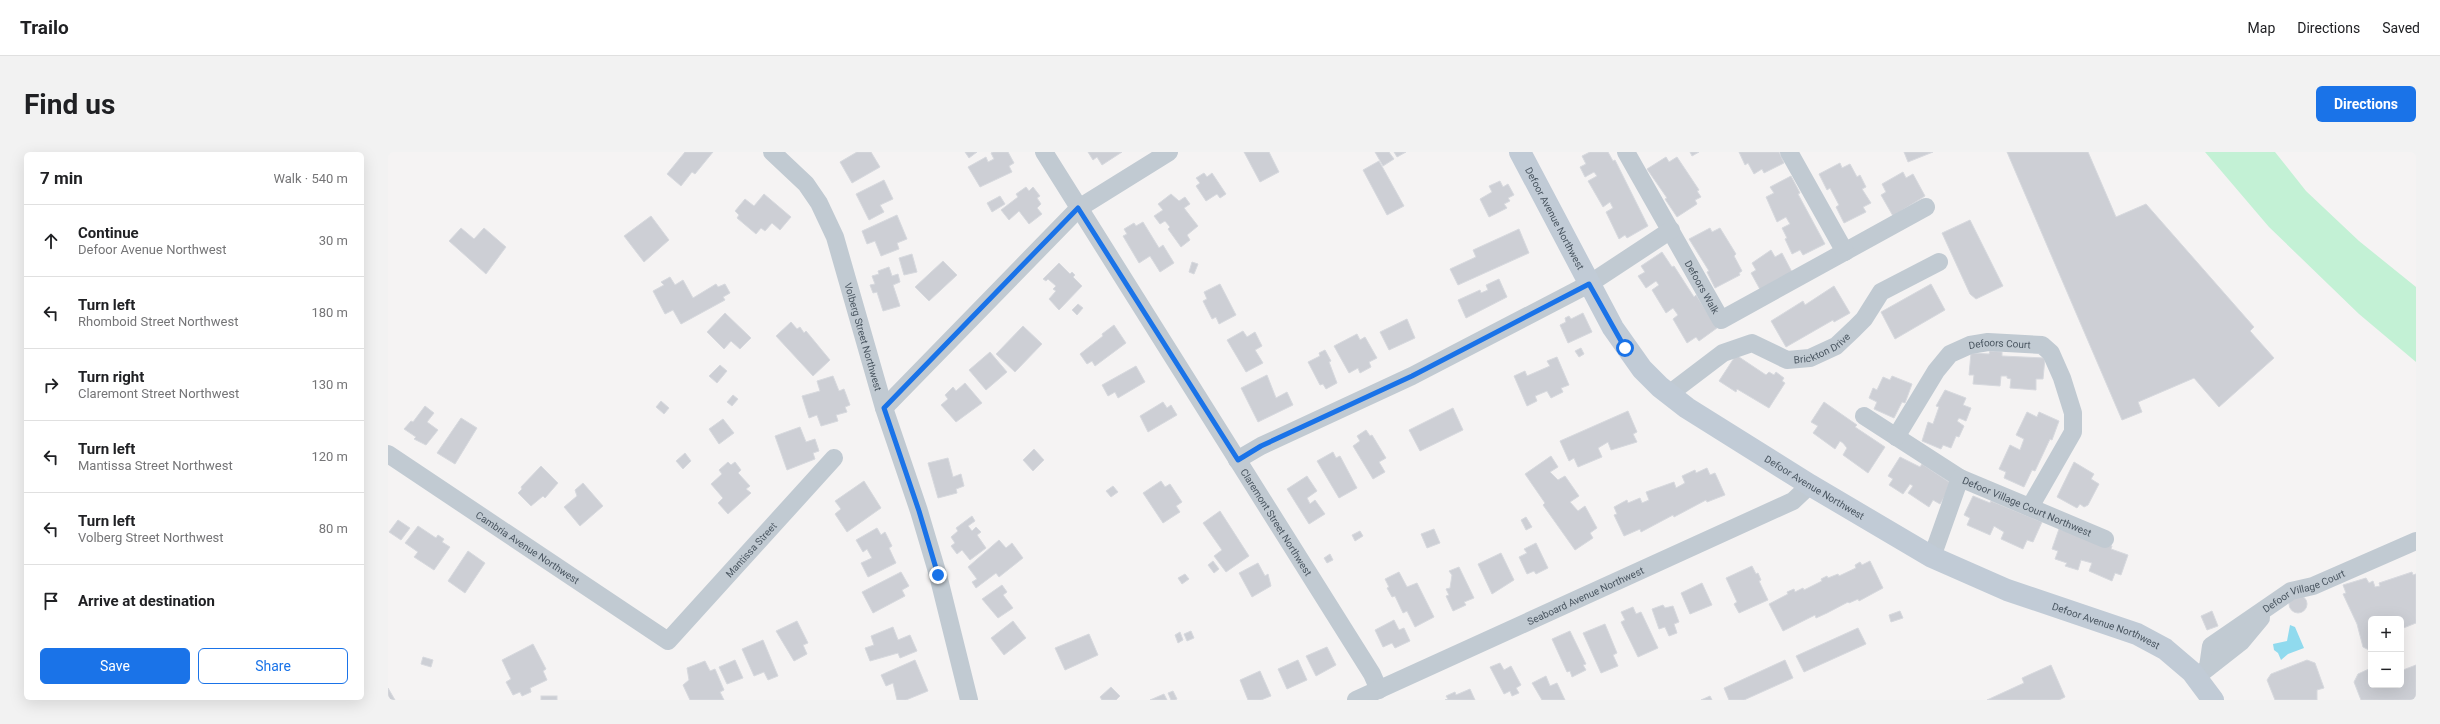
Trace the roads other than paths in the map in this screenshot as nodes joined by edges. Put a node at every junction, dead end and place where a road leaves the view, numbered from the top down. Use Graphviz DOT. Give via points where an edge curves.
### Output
graph roads {
  1 [pos="772,152"];
  2 [pos="1044,152"];
  3 [pos="1169,152"];
  4 [pos="1520,152"];
  5 [pos="1626,152"];
  6 [pos="1789,152"];
  7 [pos="1926,207"];
  8 [pos="1078,208"];
  9 [pos="1670,230"];
  10 [pos="1845,252"];
  11 [pos="1939,262"];
  12 [pos="1589,284"];
  13 [pos="1669,394"];
  14 [pos="884,408"];
  15 [pos="1864,416"];
  16 [pos="1896,437"];
  17 [pos="388,454"];
  18 [pos="834,458"];
  19 [pos="1238,460"];
  20 [pos="1953,473"];
  21 [pos="1810,484"];
  22 [pos="2030,507"];
  23 [pos="2105,539"];
  24 [pos="2416,541"];
  25 [pos="1932,557"];
  26 [pos="2270,606"];
  27 [pos="668,641"];
  28 [pos="2202,673"];
  29 [pos="1379,690"];
  30 [pos="969,700"];
  31 [pos="1356,700"];
  32 [pos="2213,700"];
  1 -- 14 [label="street, Volberg Street Northwest" via="806,184 819,203 834,237"];
  2 -- 8 [label="street, Claremont Street Northwest"];
  3 -- 8 [label="street"];
  4 -- 12 [label="street, Defoor Avenue Northwest"];
  5 -- 9 [label="street, Defoors Walk"];
  6 -- 10 [label="street"];
  7 -- 10 [label="street, Defoors Walk"];
  8 -- 14 [label="street"];
  8 -- 19 [label="street, Claremont Street Northwest"];
  9 -- 10 [label="street, Defoors Walk" via="1721,320"];
  9 -- 12 [label="street"];
  11 -- 13 [label="street, Brickton Drive" via="1881,292 1864,319 1836,346 1810,358 1787,360 1752,343 1723,353"];
  12 -- 13 [label="street, Defoor Avenue Northwest" via="1625,348"];
  12 -- 19 [label="street" via="1412,376 1261,446"];
  13 -- 21 [label="street, Defoor Avenue Northwest" via="1687,408"];
  14 -- 30 [label="street, Volberg Street Northwest" via="938,575"];
  15 -- 16 [label="street"];
  16 -- 20 [label="street"];
  16 -- 22 [label="street, Defoors Court" via="1936,371 1950,354 1970,345 1988,342 2042,345 2051,353 2062,378 2073,413 2073,432"];
  17 -- 27 [label="street, Cambria Avenue Northwest"];
  18 -- 27 [label="street, Mantissa Street"];
  19 -- 29 [label="street, Claremont Street Northwest" via="1372,674"];
  20 -- 22 [label="street, Defoor Village Court Northwest"];
  20 -- 25 [label="street, Defoor Village Court Northwest"];
  21 -- 25 [label="street, Defoor Avenue Northwest"];
  21 -- 29 [label="street, Seaboard Avenue Northwest" via="1793,501"];
  22 -- 23 [label="street, Defoor Village Court Northwest"];
  24 -- 26 [label="street, Defoor Village Court" via="2313,586 2291,591"];
  25 -- 28 [label="street, Defoor Avenue Northwest" via="2007,590 2137,634"];
  26 -- 28 [label="street" via="2211,646"];
  26 -- 28 [label="street, Defoor Village Court" via="2248,651 2229,665"];
  28 -- 32 [label="street, Defoor Avenue Northwest"];
  29 -- 31 [label="street, Seaboard Avenue Northwest"];
}
